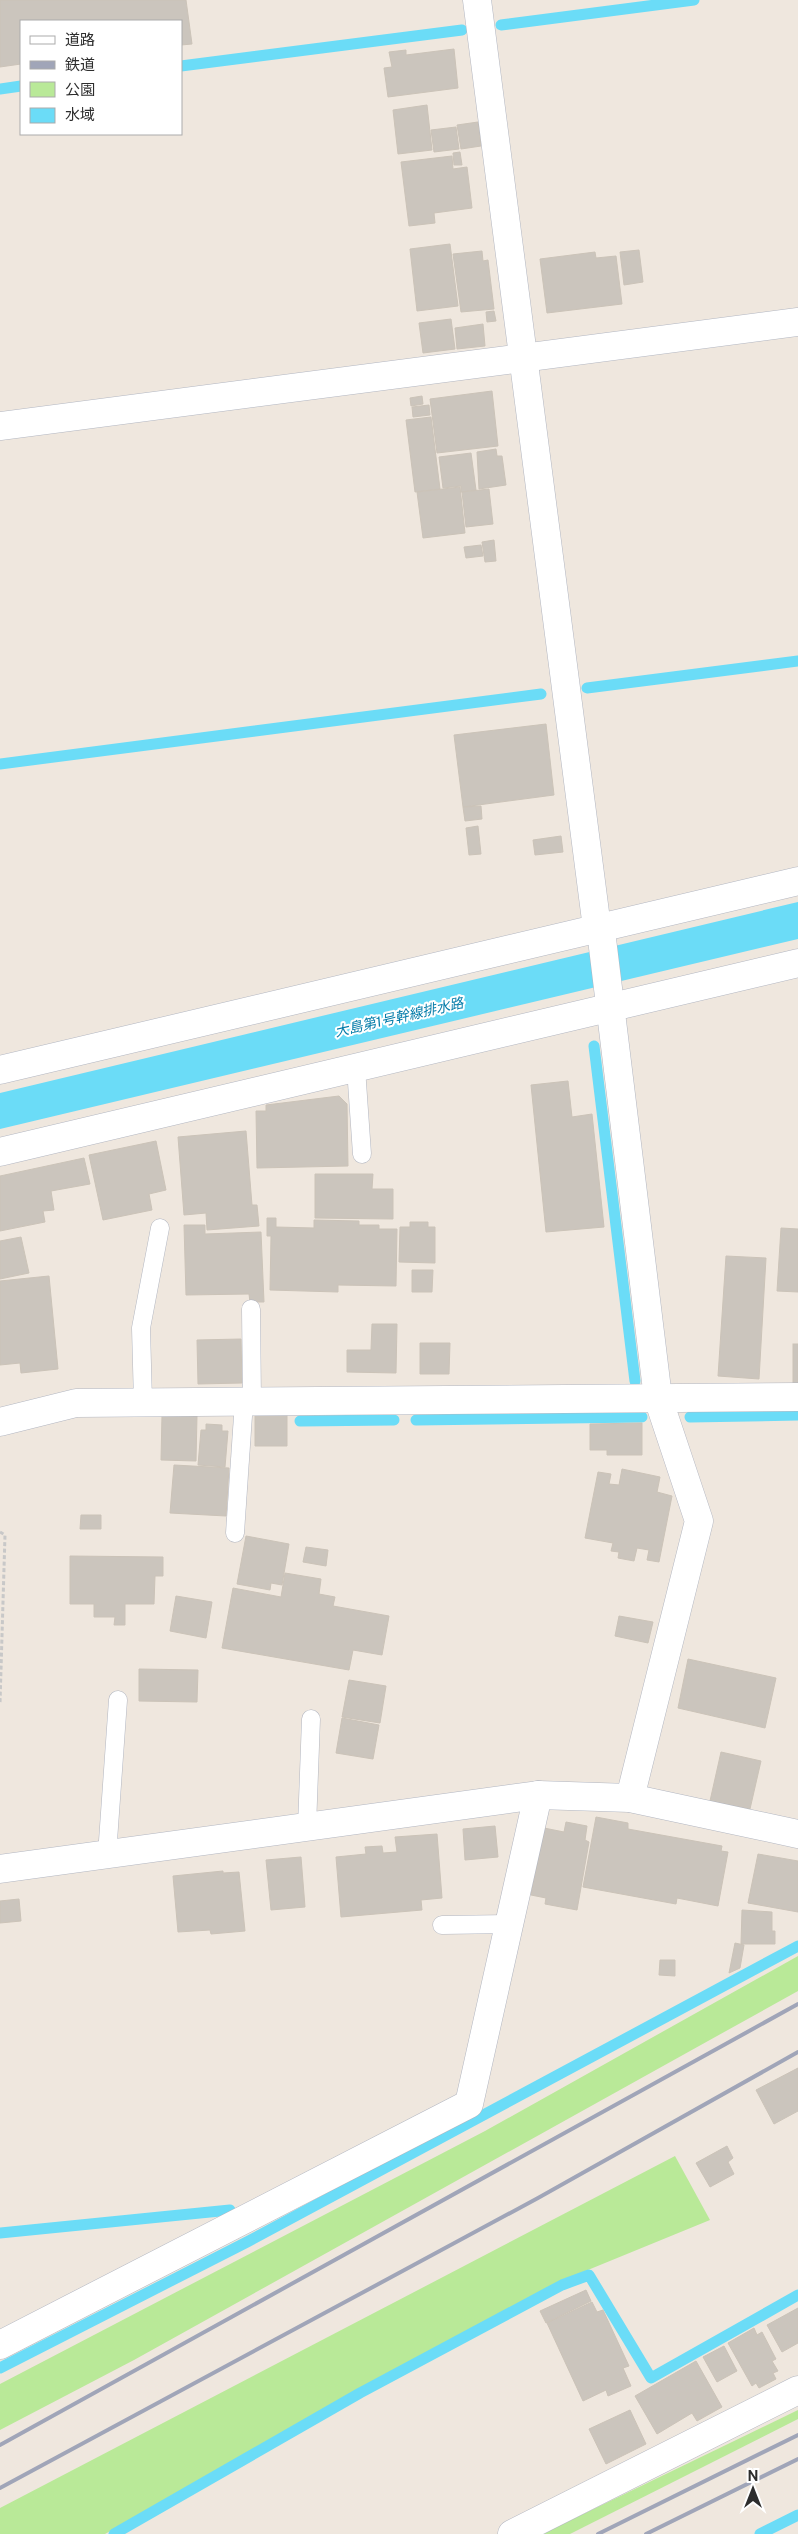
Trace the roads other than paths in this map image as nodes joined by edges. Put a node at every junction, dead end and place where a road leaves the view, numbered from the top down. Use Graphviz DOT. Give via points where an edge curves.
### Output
graph roads {
  1 [pos="477,0"];
  2 [pos="798,322"];
  3 [pos="522,358"];
  4 [pos="0,426"];
  5 [pos="798,881"];
  6 [pos="600,934"];
  7 [pos="798,962"];
  8 [pos="608,1000"];
  9 [pos="356,1068"];
  10 [pos="0,1070"];
  11 [pos="0,1152"];
  12 [pos="362,1154"];
  13 [pos="160,1228"];
  14 [pos="251,1309"];
  15 [pos="798,1397"];
  16 [pos="658,1398"];
  17 [pos="144,1402"];
  18 [pos="248,1402"];
  19 [pos="0,1422"];
  20 [pos="235,1533"];
  21 [pos="118,1700"];
  22 [pos="310,1719"];
  23 [pos="538,1795"];
  24 [pos="630,1798"];
  25 [pos="308,1827"];
  26 [pos="798,1834"];
  27 [pos="107,1855"];
  28 [pos="0,1869"];
  29 [pos="509,1924"];
  30 [pos="442,1926"];
  31 [pos="0,2345"];
  32 [pos="798,2390"];
  33 [pos="512,2534"];
  1 -- 3 [label="street"];
  2 -- 3 [label="street"];
  3 -- 4 [label="street"];
  3 -- 6 [label="street"];
  5 -- 6 [label="street"];
  6 -- 8 [label="street"];
  6 -- 10 [label="street"];
  7 -- 8 [label="street"];
  8 -- 9 [label="street"];
  8 -- 16 [label="street"];
  9 -- 11 [label="street"];
  9 -- 12 [label="lane"];
  13 -- 17 [label="lane" via="141,1328"];
  14 -- 18 [label="lane"];
  15 -- 16 [label="street"];
  16 -- 18 [label="street"];
  16 -- 24 [label="street" via="699,1522"];
  17 -- 18 [label="street"];
  17 -- 19 [label="street" via="76,1403"];
  18 -- 20 [label="lane"];
  21 -- 27 [label="lane"];
  22 -- 25 [label="lane"];
  23 -- 24 [label="street"];
  23 -- 25 [label="street"];
  23 -- 29 [label="street"];
  24 -- 26 [label="street"];
  25 -- 27 [label="street"];
  27 -- 28 [label="street"];
  29 -- 30 [label="lane"];
  29 -- 31 [label="street" via="469,2104"];
  32 -- 33 [label="street"];
}
